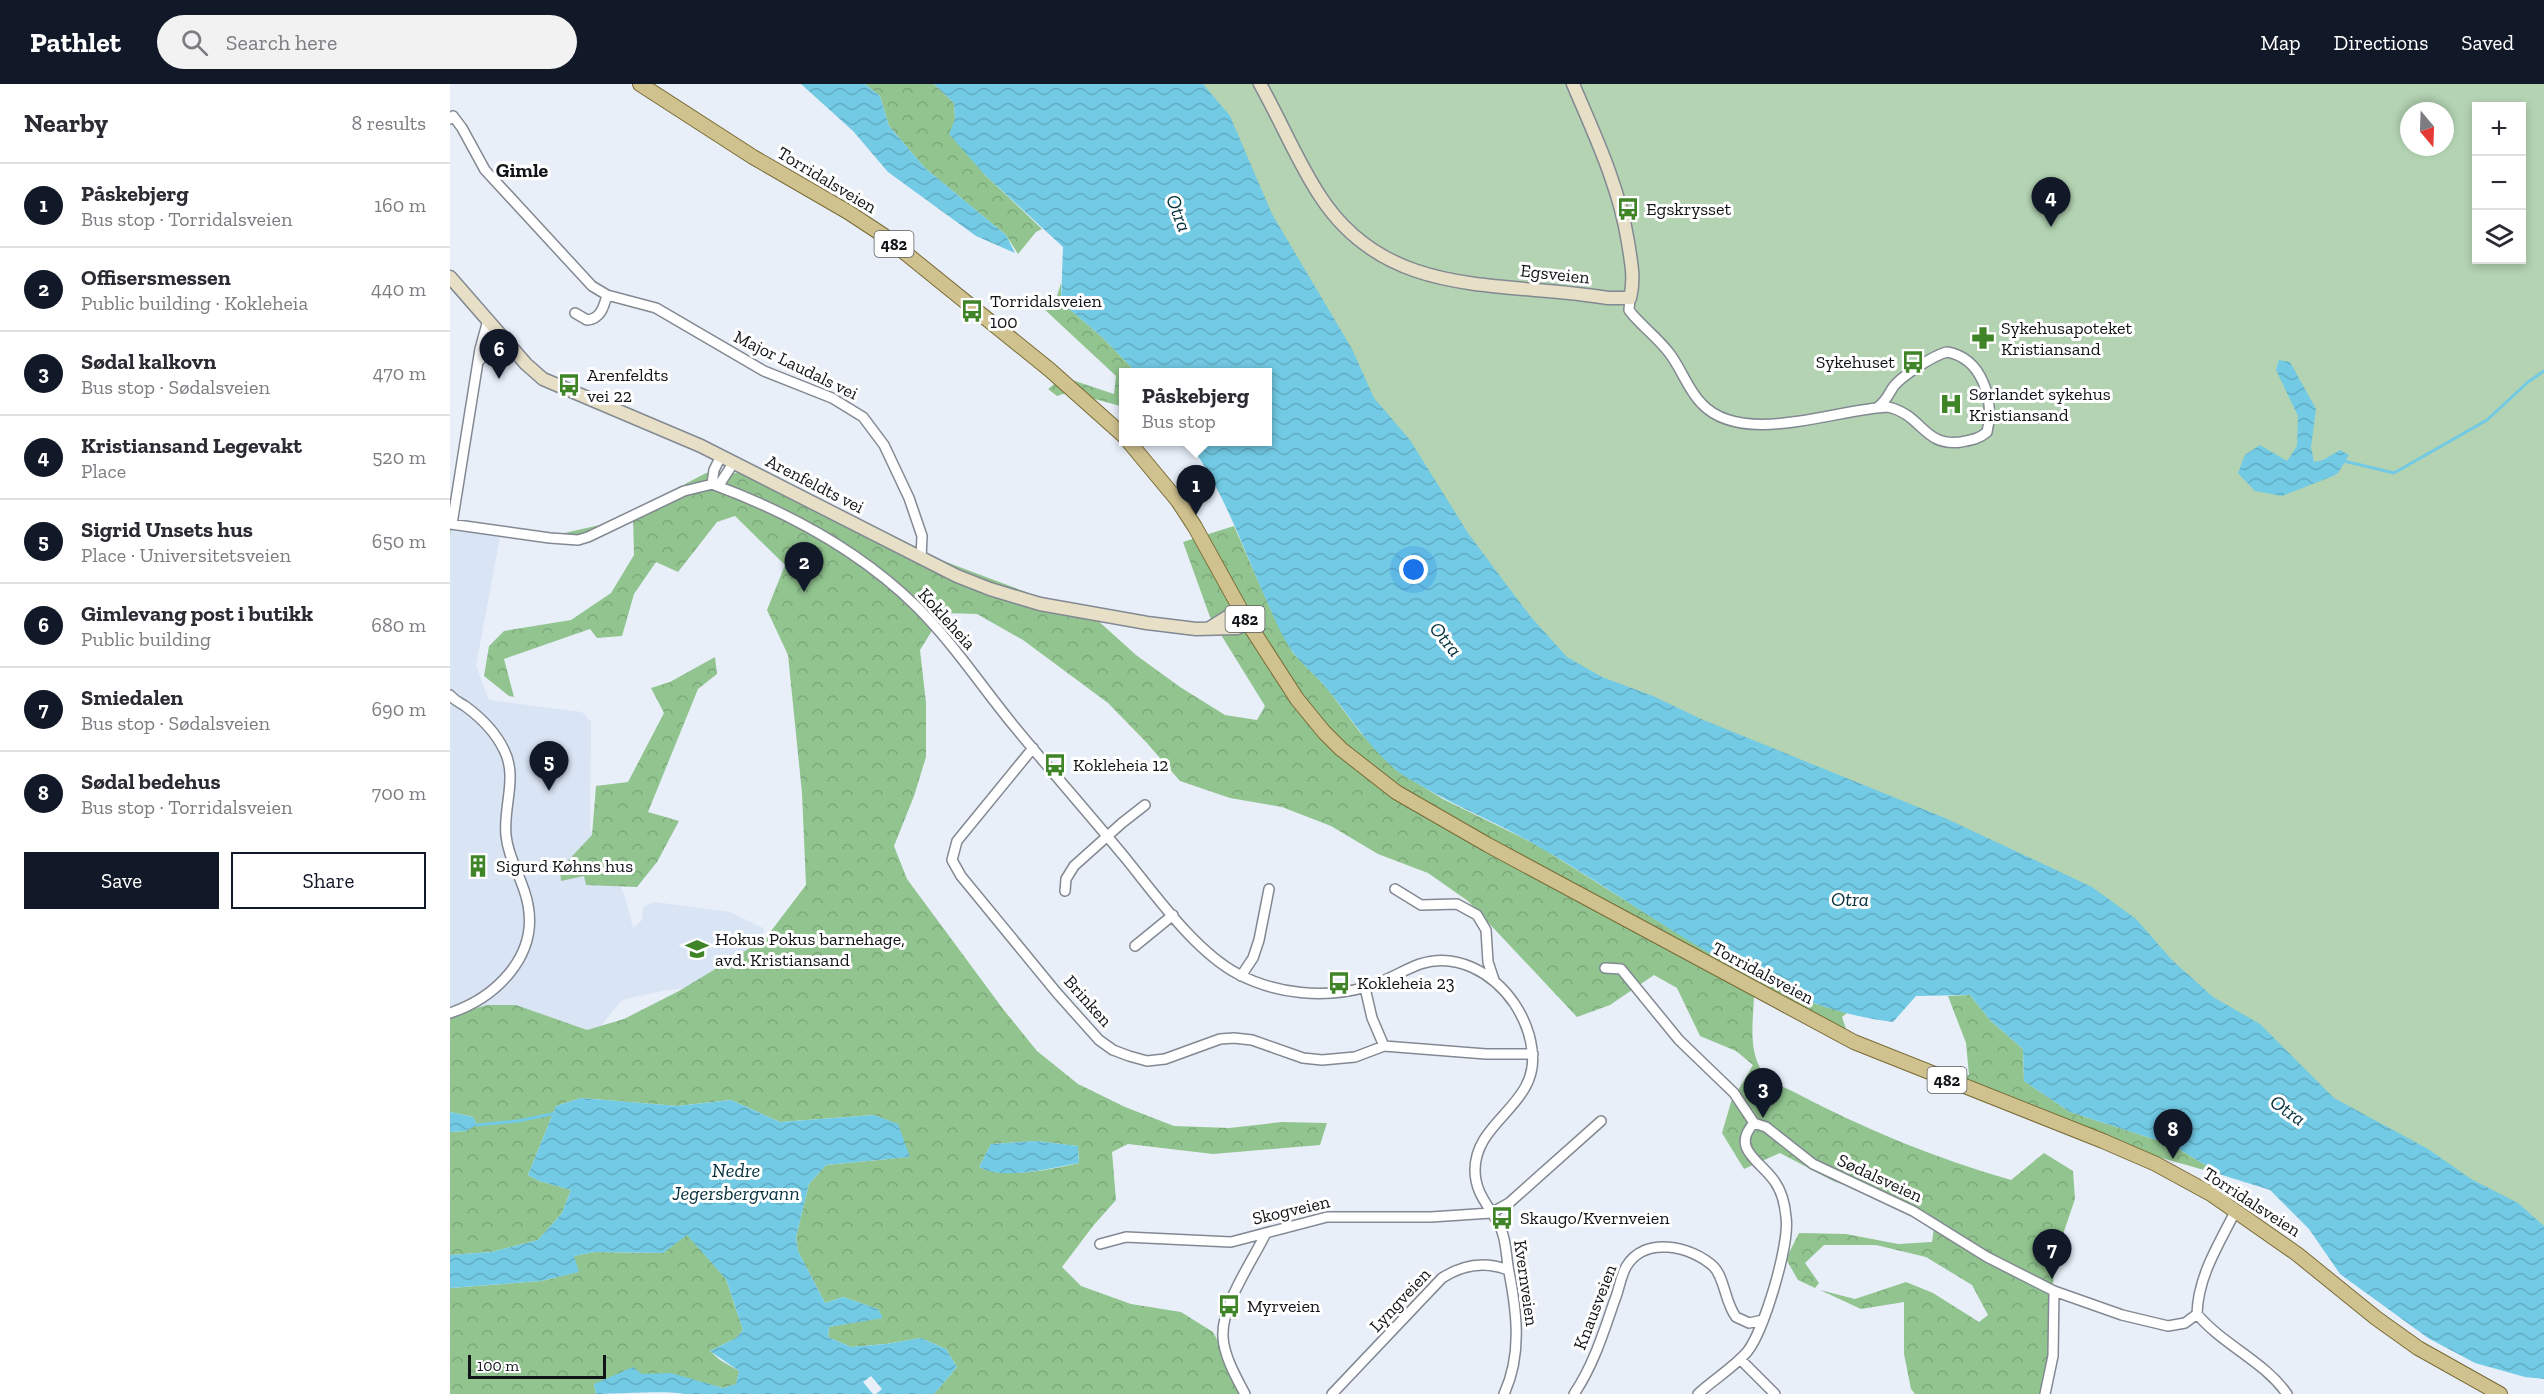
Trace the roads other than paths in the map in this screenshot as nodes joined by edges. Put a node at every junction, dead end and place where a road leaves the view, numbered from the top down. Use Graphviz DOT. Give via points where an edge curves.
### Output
graph roads {
  1 [pos="640,84"];
  2 [pos="1260,84"];
  3 [pos="1573,84"];
  4 [pos="451,118"];
  5 [pos="450,277"];
  6 [pos="607,295"];
  7 [pos="1630,297"];
  8 [pos="575,313"];
  9 [pos="488,320"];
  10 [pos="499,334"];
  11 [pos="479,362"];
  12 [pos="1878,407"];
  13 [pos="1119,432"];
  14 [pos="1133,446"];
  15 [pos="721,456"];
  16 [pos="734,462"];
  17 [pos="712,484"];
  18 [pos="451,524"];
  19 [pos="921,558"];
  20 [pos="1240,609"];
  21 [pos="1248,623"];
  22 [pos="1211,627"];
  23 [pos="450,696"];
  24 [pos="1033,748"];
  25 [pos="1145,805"];
  26 [pos="1107,837"];
  27 [pos="1269,889"];
  28 [pos="1395,889"];
  29 [pos="1065,891"];
  30 [pos="1173,915"];
  31 [pos="1135,945"];
  32 [pos="1605,968"];
  33 [pos="1241,976"];
  34 [pos="1494,980"];
  35 [pos="1365,988"];
  36 [pos="450,1013"];
  37 [pos="1384,1046"];
  38 [pos="1533,1054"];
  39 [pos="1601,1121"];
  40 [pos="1754,1123"];
  41 [pos="2236,1210"];
  42 [pos="1491,1213"];
  43 [pos="1266,1233"];
  44 [pos="1100,1245"];
  45 [pos="1508,1270"];
  46 [pos="2054,1291"];
  47 [pos="2197,1314"];
  48 [pos="1763,1320"];
  49 [pos="1740,1359"];
  50 [pos="1245,1394"];
  51 [pos="1332,1394"];
  52 [pos="1504,1394"];
  53 [pos="1574,1394"];
  54 [pos="1698,1394"];
  55 [pos="1775,1394"];
  56 [pos="2045,1394"];
  57 [pos="2287,1394"];
  58 [pos="2500,1394"];
  1 -- 13 [label="main road, Torridalsveien / 482" via="883,235 1050,370"];
  2 -- 7 [label="street, Egsveien" via="1320,196 1338,221 1361,243 1392,263 1447,281"];
  3 -- 7 [label="street" via="1625,217 1633,275"];
  4 -- 6 [label="street, Major Laudals vei" via="462,128 485,170 520,210 586,281"];
  5 -- 9 [label="street, Arenfeldts vei"];
  6 -- 8 [label="street" via="596,318 587,320"];
  6 -- 19 [label="street, Major Laudals vei" via="656,308 764,371 832,399 863,417 884,445 909,498 922,536"];
  7 -- 12 [label="street" via="1629,310 1665,348 1695,396 1712,413 1734,423 1775,424"];
  9 -- 10 [label="street, Arenfeldts vei"];
  9 -- 11 [label="street"];
  10 -- 11 [label="street"];
  10 -- 15 [label="street, Arenfeldts vei" via="546,381"];
  11 -- 18 [label="street"];
  12 -- 12 [label="street" via="1902,410 1942,442 1975,440 1987,432 1989,422 1981,377 1966,358 1947,351 1892,387 1887,400"];
  14 -- 20 [label="main road, Torridalsveien / 482" via="1178,501"];
  15 -- 16 [label="street, Arenfeldts vei"];
  15 -- 17 [label="street"];
  16 -- 17 [label="street" via="721,482"];
  16 -- 19 [label="street, Arenfeldts vei"];
  17 -- 18 [label="street" via="684,491 578,540"];
  17 -- 24 [label="street, Kokleheia" via="798,521 852,553 886,580 935,627"];
  19 -- 22 [label="street, Arenfeldts vei" via="990,589 1040,604 1172,627"];
  20 -- 21 [label="main road, Torridalsveien / 482"];
  20 -- 22 [label="street"];
  21 -- 22 [label="street, Arenfeldts vei" via="1237,628"];
  21 -- 41 [label="main road, Torridalsveien / 482" via="1282,678 1324,732 1385,784 1445,822 1854,1041 2140,1157"];
  23 -- 36 [label="street" via="490,728 507,757 510,776 506,839 529,913 524,948 513,968 491,993"];
  24 -- 26 [label="street, Kokleheia"];
  24 -- 37 [label="street, Brinken" via="957,841 952,860 1036,968 1099,1040 1120,1053 1147,1061 1174,1057 1220,1039 1234,1038 1322,1060 1355,1058"];
  25 -- 26 [label="street"];
  26 -- 29 [label="street" via="1074,866 1066,879"];
  26 -- 30 [label="street, Kokleheia"];
  27 -- 33 [label="street" via="1259,940"];
  28 -- 34 [label="street, Kokleheia" via="1421,905 1457,904 1478,915 1486,930 1488,962"];
  30 -- 31 [label="street"];
  30 -- 33 [label="street, Kokleheia" via="1212,957"];
  32 -- 40 [label="street, Sødalsveien" via="1621,969 1633,981 1679,1040 1734,1093"];
  33 -- 35 [label="street, Kokleheia" via="1290,992"];
  34 -- 35 [label="street, Kokleheia" via="1465,964 1431,961"];
  34 -- 38 [label="street, Kokleheia" via="1524,1018"];
  35 -- 37 [label="street"];
  37 -- 38 [label="street, Brinken"];
  38 -- 42 [label="street, Kokleheia" via="1525,1091 1486,1136 1476,1155 1479,1192"];
  39 -- 42 [label="street" via="1509,1203"];
  40 -- 46 [label="street, Sødalsveien" via="1766,1127 1826,1171 1913,1210 1987,1257"];
  40 -- 48 [label="street" via="1745,1135 1745,1146 1779,1188 1787,1226"];
  41 -- 47 [label="street" via="2202,1278"];
  41 -- 58 [label="main road, Torridalsveien / 482" via="2409,1342"];
  42 -- 43 [label="street, Skogveien" via="1339,1216"];
  42 -- 45 [label="street, Kvernveien" via="1504,1239"];
  43 -- 44 [label="street, Skogveien" via="1231,1242 1126,1238"];
  43 -- 50 [label="street" via="1224,1324 1224,1346"];
  45 -- 51 [label="street, Lyngveien" via="1469,1266 1442,1278"];
  45 -- 52 [label="street, Kvernveien" via="1517,1330 1515,1359"];
  46 -- 47 [label="street, Sødalsveien" via="2168,1326 2192,1320"];
  46 -- 56 [label="street" via="2053,1356"];
  47 -- 57 [label="street"];
  48 -- 49 [label="street"];
  48 -- 53 [label="street, Knausveien" via="1749,1323 1736,1317 1718,1272 1696,1255 1668,1247 1642,1253 1625,1268 1600,1345"];
  49 -- 54 [label="street"];
  49 -- 55 [label="street"];
}
